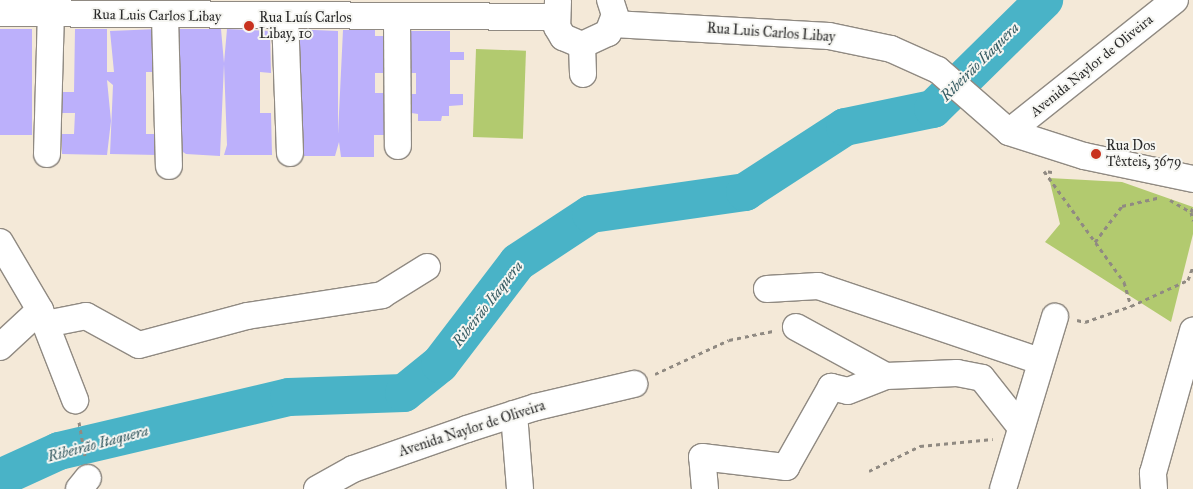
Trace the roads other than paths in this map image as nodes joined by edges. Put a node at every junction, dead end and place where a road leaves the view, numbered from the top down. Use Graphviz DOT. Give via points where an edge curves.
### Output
graph roads {
  1 [pos="1174,0"];
  2 [pos="106,7"];
  3 [pos="617,7"];
  4 [pos="227,8"];
  5 [pos="448,8"];
  6 [pos="556,8"];
  7 [pos="337,9"];
  8 [pos="0,14"];
  9 [pos="51,15"];
  10 [pos="165,16"];
  11 [pos="285,17"];
  12 [pos="397,18"];
  13 [pos="582,45"];
  14 [pos="582,74"];
  15 [pos="1009,132"];
  16 [pos="398,146"];
  17 [pos="290,153"];
  18 [pos="47,154"];
  19 [pos="169,166"];
  20 [pos="1193,179"];
  21 [pos="0,242"];
  22 [pos="427,266"];
  23 [pos="767,289"];
  24 [pos="43,317"];
  25 [pos="1055,317"];
  26 [pos="796,327"];
  27 [pos="1193,331"];
  28 [pos="0,347"];
  29 [pos="1040,361"];
  30 [pos="886,376"];
  31 [pos="634,384"];
  32 [pos="75,400"];
  33 [pos="514,414"];
  34 [pos="1018,431"];
  35 [pos="317,489"];
  36 [pos="520,489"];
  37 [pos="705,489"];
  38 [pos="1003,489"];
  39 [pos="1154,489"];
  1 -- 15 [label="street, Avenida Naylor de Oliveira"];
  2 -- 9 [label="street, Rua Luis Carlos Libay"];
  2 -- 10 [label="street, Rua Luis Carlos Libay"];
  3 -- 13 [label="street" via="601,40"];
  3 -- 15 [label="street, Rua Luis Carlos Libay" via="829,36 891,49 938,70"];
  4 -- 10 [label="street, Rua Luis Carlos Libay"];
  4 -- 11 [label="street, Rua Luis Carlos Libay"];
  5 -- 6 [label="street, Rua Luis Carlos Libay"];
  5 -- 12 [label="street, Rua Luis Carlos Libay"];
  6 -- 13 [label="street" via="563,36"];
  7 -- 11 [label="street, Rua Luis Carlos Libay"];
  7 -- 12 [label="street, Rua Luis Carlos Libay"];
  8 -- 9 [label="street, Rua Luis Carlos Libay"];
  9 -- 18 [label="street"];
  10 -- 19 [label="street"];
  11 -- 17 [label="street"];
  12 -- 16 [label="street"];
  13 -- 14 [label="street"];
  15 -- 20 [label="street, Rua Luis Carlos Libay" via="1084,156"];
  21 -- 24 [label="street"];
  22 -- 24 [label="street" via="382,295 247,316 139,345 86,316"];
  23 -- 29 [label="street" via="818,286"];
  24 -- 28 [label="street"];
  24 -- 32 [label="street"];
  25 -- 29 [label="street"];
  26 -- 30 [label="street"];
  27 -- 39 [label="street" via="1153,472"];
  29 -- 34 [label="street"];
  30 -- 34 [label="street" via="957,373 982,378"];
  30 -- 37 [label="street" via="848,391 830,387 786,467 702,457"];
  31 -- 33 [label="street, Avenida Naylor de Oliveira"];
  33 -- 35 [label="street, Avenida Naylor de Oliveira" via="353,469"];
  33 -- 36 [label="street"];
  34 -- 38 [label="street"];
}
